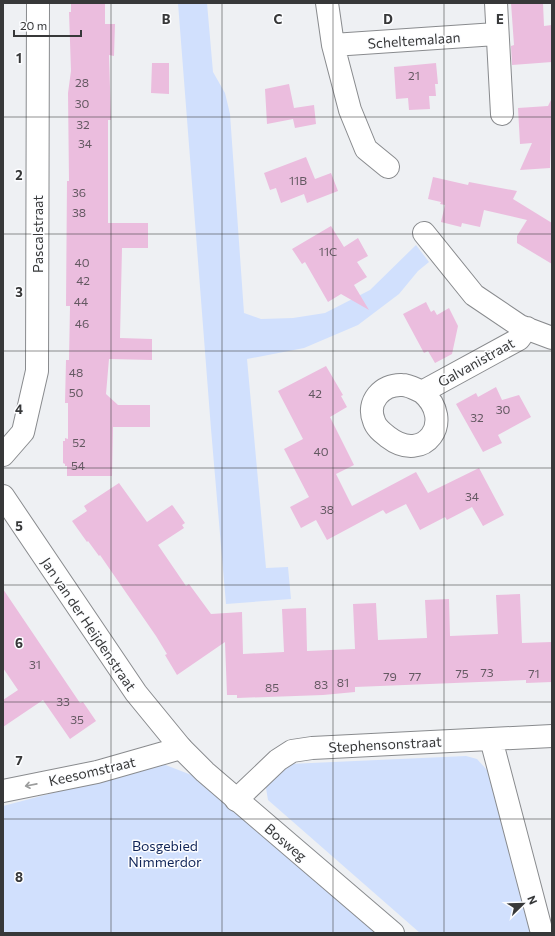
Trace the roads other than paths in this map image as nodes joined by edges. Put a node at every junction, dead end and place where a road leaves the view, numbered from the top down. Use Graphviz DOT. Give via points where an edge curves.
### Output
graph roads {
  1 [pos="38,3"];
  2 [pos="327,3"];
  3 [pos="496,3"];
  4 [pos="496,34"];
  5 [pos="332,45"];
  6 [pos="502,114"];
  7 [pos="388,167"];
  8 [pos="424,233"];
  9 [pos="527,328"];
  10 [pos="552,338"];
  11 [pos="422,392"];
  12 [pos="3,455"];
  13 [pos="3,496"];
  14 [pos="552,736"];
  15 [pos="490,739"];
  16 [pos="181,748"];
  17 [pos="3,791"];
  18 [pos="236,800"];
  19 [pos="393,933"];
  20 [pos="542,933"];
  1 -- 12 [label="street, Pascalstraat" via="36,371 23,432"];
  2 -- 5 [label="street"];
  3 -- 4 [label="street"];
  4 -- 5 [label="street, Scheltemalaan"];
  4 -- 6 [label="street"];
  5 -- 7 [label="street" via="350,110 366,149"];
  8 -- 9 [label="street, Galvanistraat" via="474,295 520,326"];
  9 -- 10 [label="street, Galvanistraat"];
  9 -- 11 [label="street, Galvanistraat" via="519,339"];
  13 -- 16 [label="street, Jan van der Heijdenstraat" via="136,693"];
  14 -- 15 [label="street, Stephensonstraat"];
  15 -- 18 [label="street, Stephensonstraat" via="292,751 278,760"];
  15 -- 20 [label="street"];
  16 -- 17 [label="street, Keesomstraat, one-way" via="97,772"];
  16 -- 18 [label="street, Bosweg"];
  18 -- 19 [label="street, Bosweg"];
}
